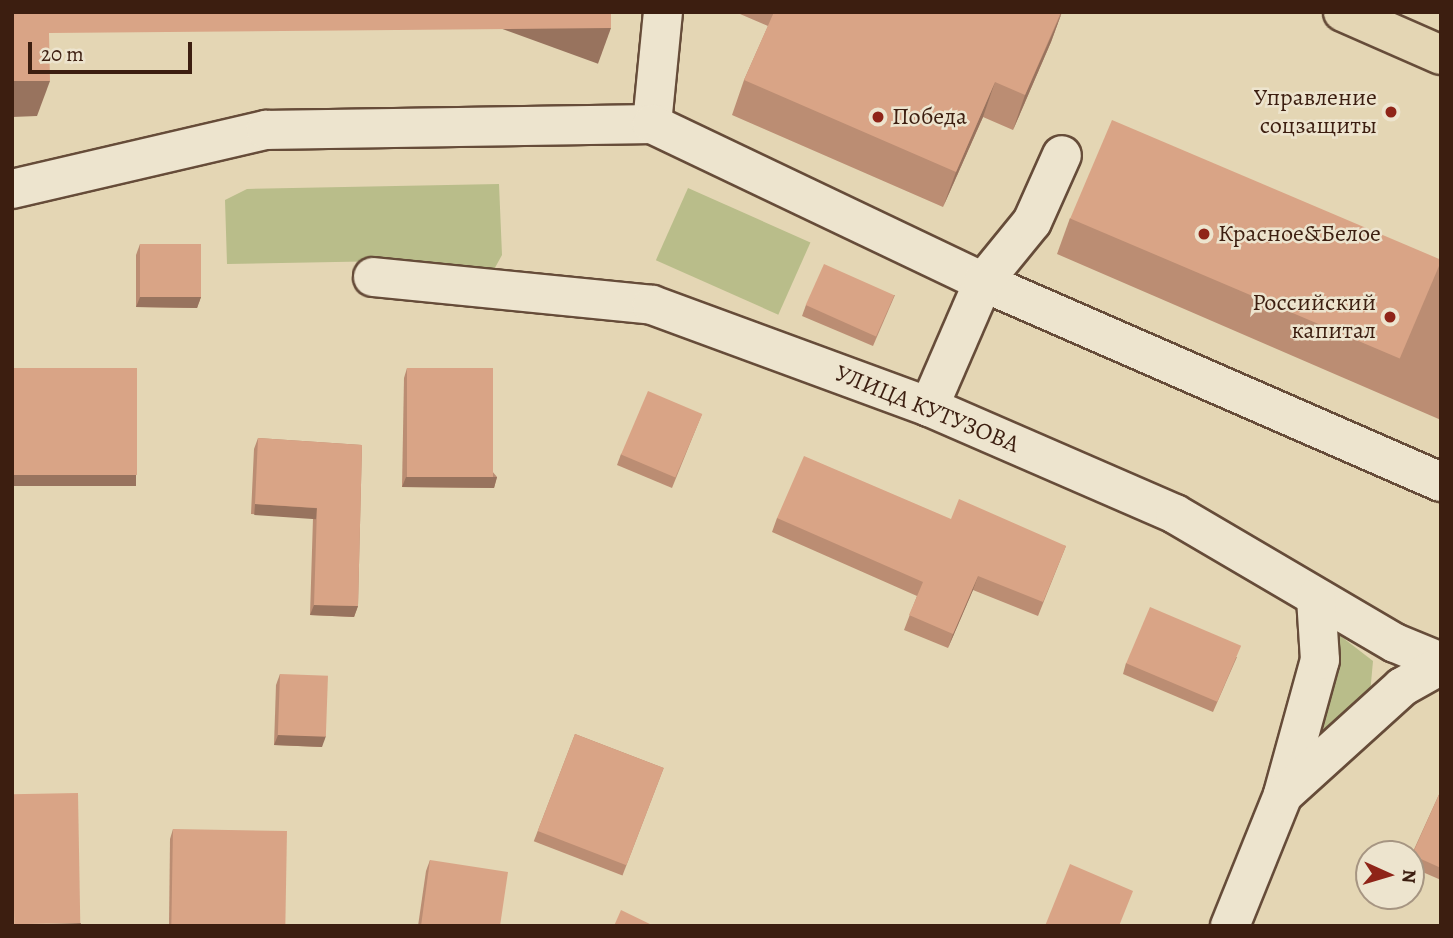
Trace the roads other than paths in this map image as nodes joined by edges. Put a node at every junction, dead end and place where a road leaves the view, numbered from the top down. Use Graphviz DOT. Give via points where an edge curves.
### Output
graph roads {
  1 [pos="663,12"];
  2 [pos="1343,12"];
  3 [pos="1441,54"];
  4 [pos="652,124"];
  5 [pos="1062,155"];
  6 [pos="12,189"];
  7 [pos="373,277"];
  8 [pos="983,282"];
  9 [pos="929,407"];
  10 [pos="1441,482"];
  11 [pos="1316,598"];
  12 [pos="1441,663"];
  13 [pos="1283,795"];
  14 [pos="1230,926"];
  1 -- 4 [label="street"];
  2 -- 3 [label="main road"];
  4 -- 6 [label="street" via="266,130"];
  4 -- 8 [label="street"];
  5 -- 8 [label="street" via="1032,222"];
  7 -- 9 [label="street, УЛИЦА КУТУЗОВА" via="652,305"];
  8 -- 9 [label="street"];
  8 -- 10 [label="street"];
  9 -- 11 [label="street, УЛИЦА КУТУЗОВА" via="1175,514"];
  11 -- 12 [label="street, УЛИЦА КУТУЗОВА"];
  11 -- 13 [label="street" via="1320,660"];
  12 -- 13 [label="street" via="1402,687"];
  13 -- 14 [label="street"];
}
